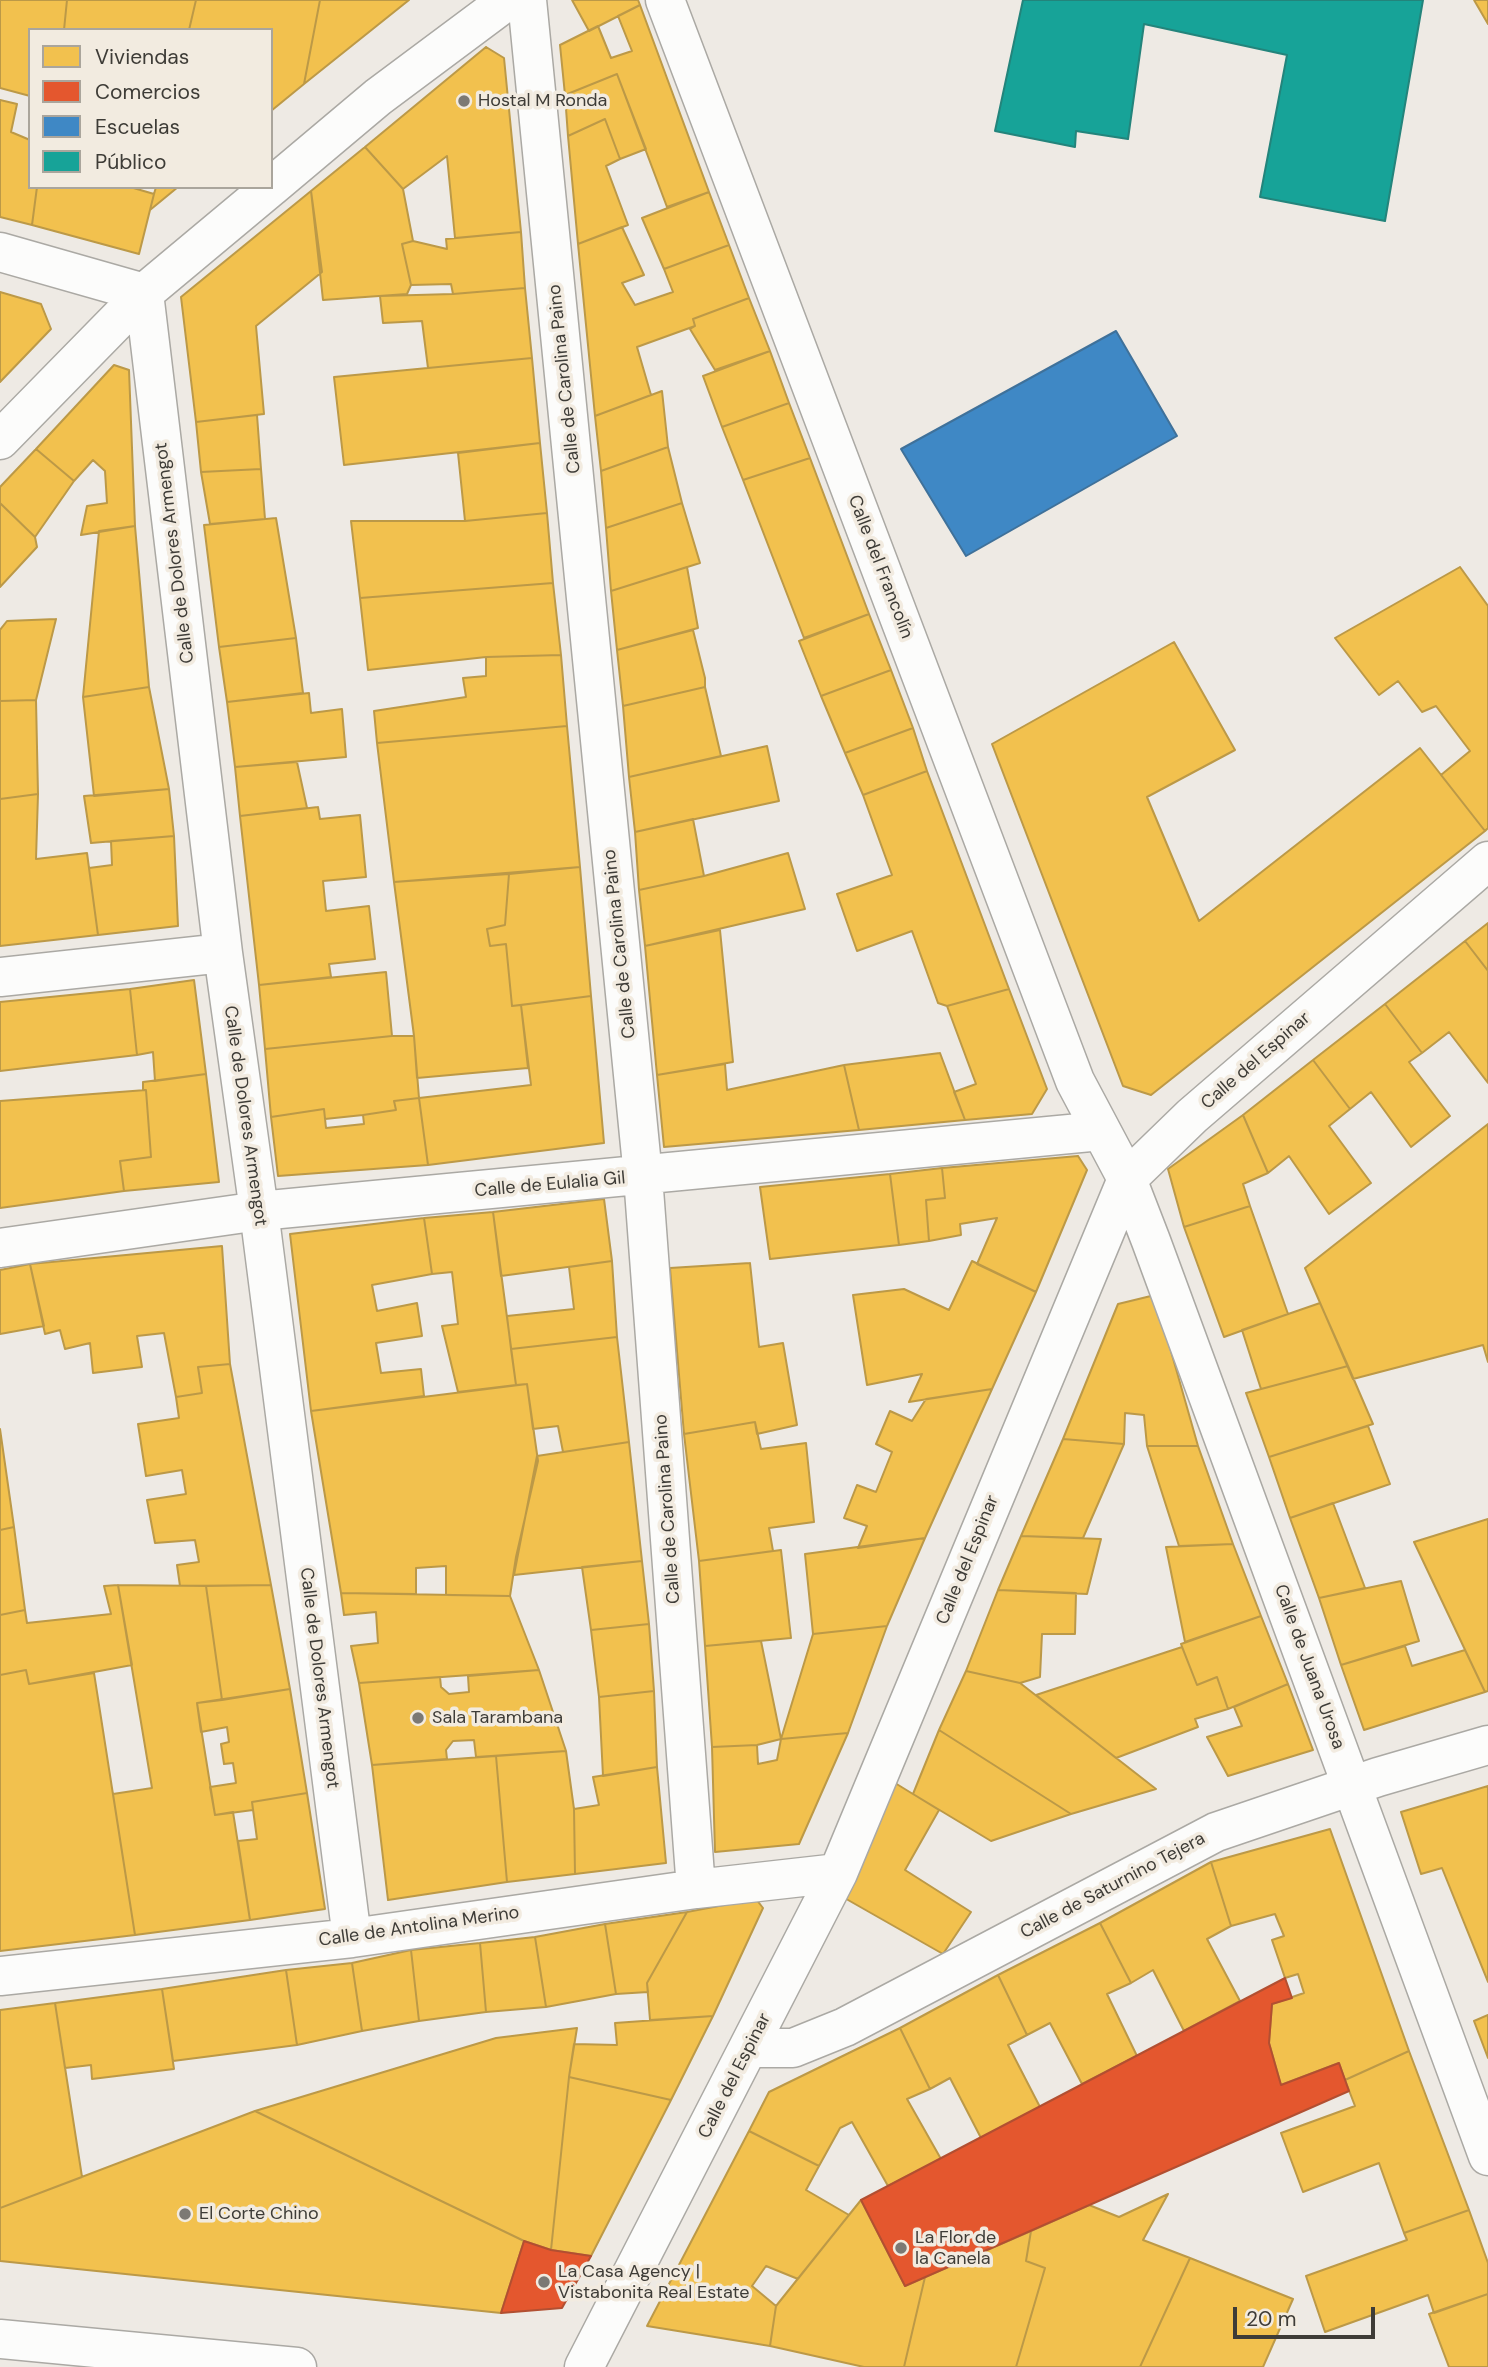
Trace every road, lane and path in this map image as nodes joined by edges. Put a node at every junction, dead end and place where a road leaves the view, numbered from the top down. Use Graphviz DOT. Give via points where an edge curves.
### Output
graph roads {
  1 [pos="508,0"];
  2 [pos="527,0"];
  3 [pos="665,0"];
  4 [pos="273,185"];
  5 [pos="269,189"];
  6 [pos="0,252"];
  7 [pos="144,293"];
  8 [pos="0,440"];
  9 [pos="1488,861"];
  10 [pos="222,953"];
  11 [pos="0,977"];
  12 [pos="1101,1131"];
  13 [pos="643,1176"];
  14 [pos="1127,1179"];
  15 [pos="259,1211"];
  16 [pos="0,1248"];
  17 [pos="1488,1745"];
  18 [pos="1353,1785"];
  19 [pos="838,1873"];
  20 [pos="696,1889"];
  21 [pos="352,1938"];
  22 [pos="0,1976"];
  23 [pos="750,2048"];
  24 [pos="1488,2156"];
  25 [pos="0,2339"];
  26 [pos="297,2367"];
  27 [pos="584,2367"];
  1 -- 4 [label="street" via="378,96"];
  2 -- 13 [label="street, Calle de Carolina Paino"];
  3 -- 12 [label="street, Calle del Francolín" via="1070,1068"];
  5 -- 7 [label="street"];
  6 -- 7 [label="street"];
  7 -- 8 [label="street"];
  7 -- 10 [label="street, Calle de Dolores Armengot"];
  9 -- 14 [label="street, Calle del Espinar" via="1192,1116"];
  10 -- 11 [label="street"];
  10 -- 15 [label="street, Calle de Dolores Armengot"];
  12 -- 13 [label="street, Calle de Eulalia Gil"];
  12 -- 14 [label="street, Calle del Francolín"];
  13 -- 15 [label="street, Calle de Eulalia Gil"];
  13 -- 20 [label="street, Calle de Carolina Paino"];
  14 -- 18 [label="street, Calle de Juana Urosa"];
  14 -- 19 [label="street, Calle del Espinar"];
  15 -- 16 [label="street, Calle de Eulalia Gil"];
  15 -- 21 [label="street, Calle de Dolores Armengot"];
  17 -- 18 [label="street, Calle de Saturnino Tejera"];
  18 -- 23 [label="street, Calle de Saturnino Tejera" via="1216,1832 845,2027 793,2048"];
  18 -- 24 [label="street, Calle de Juana Urosa"];
  19 -- 20 [label="street, Calle de Antolina Merino"];
  19 -- 23 [label="street, Calle del Espinar"];
  20 -- 21 [label="street, Calle de Antolina Merino"];
  21 -- 22 [label="street, Calle de Antolina Merino"];
  23 -- 27 [label="street, Calle del Espinar"];
  25 -- 26 [label="street"];
}
